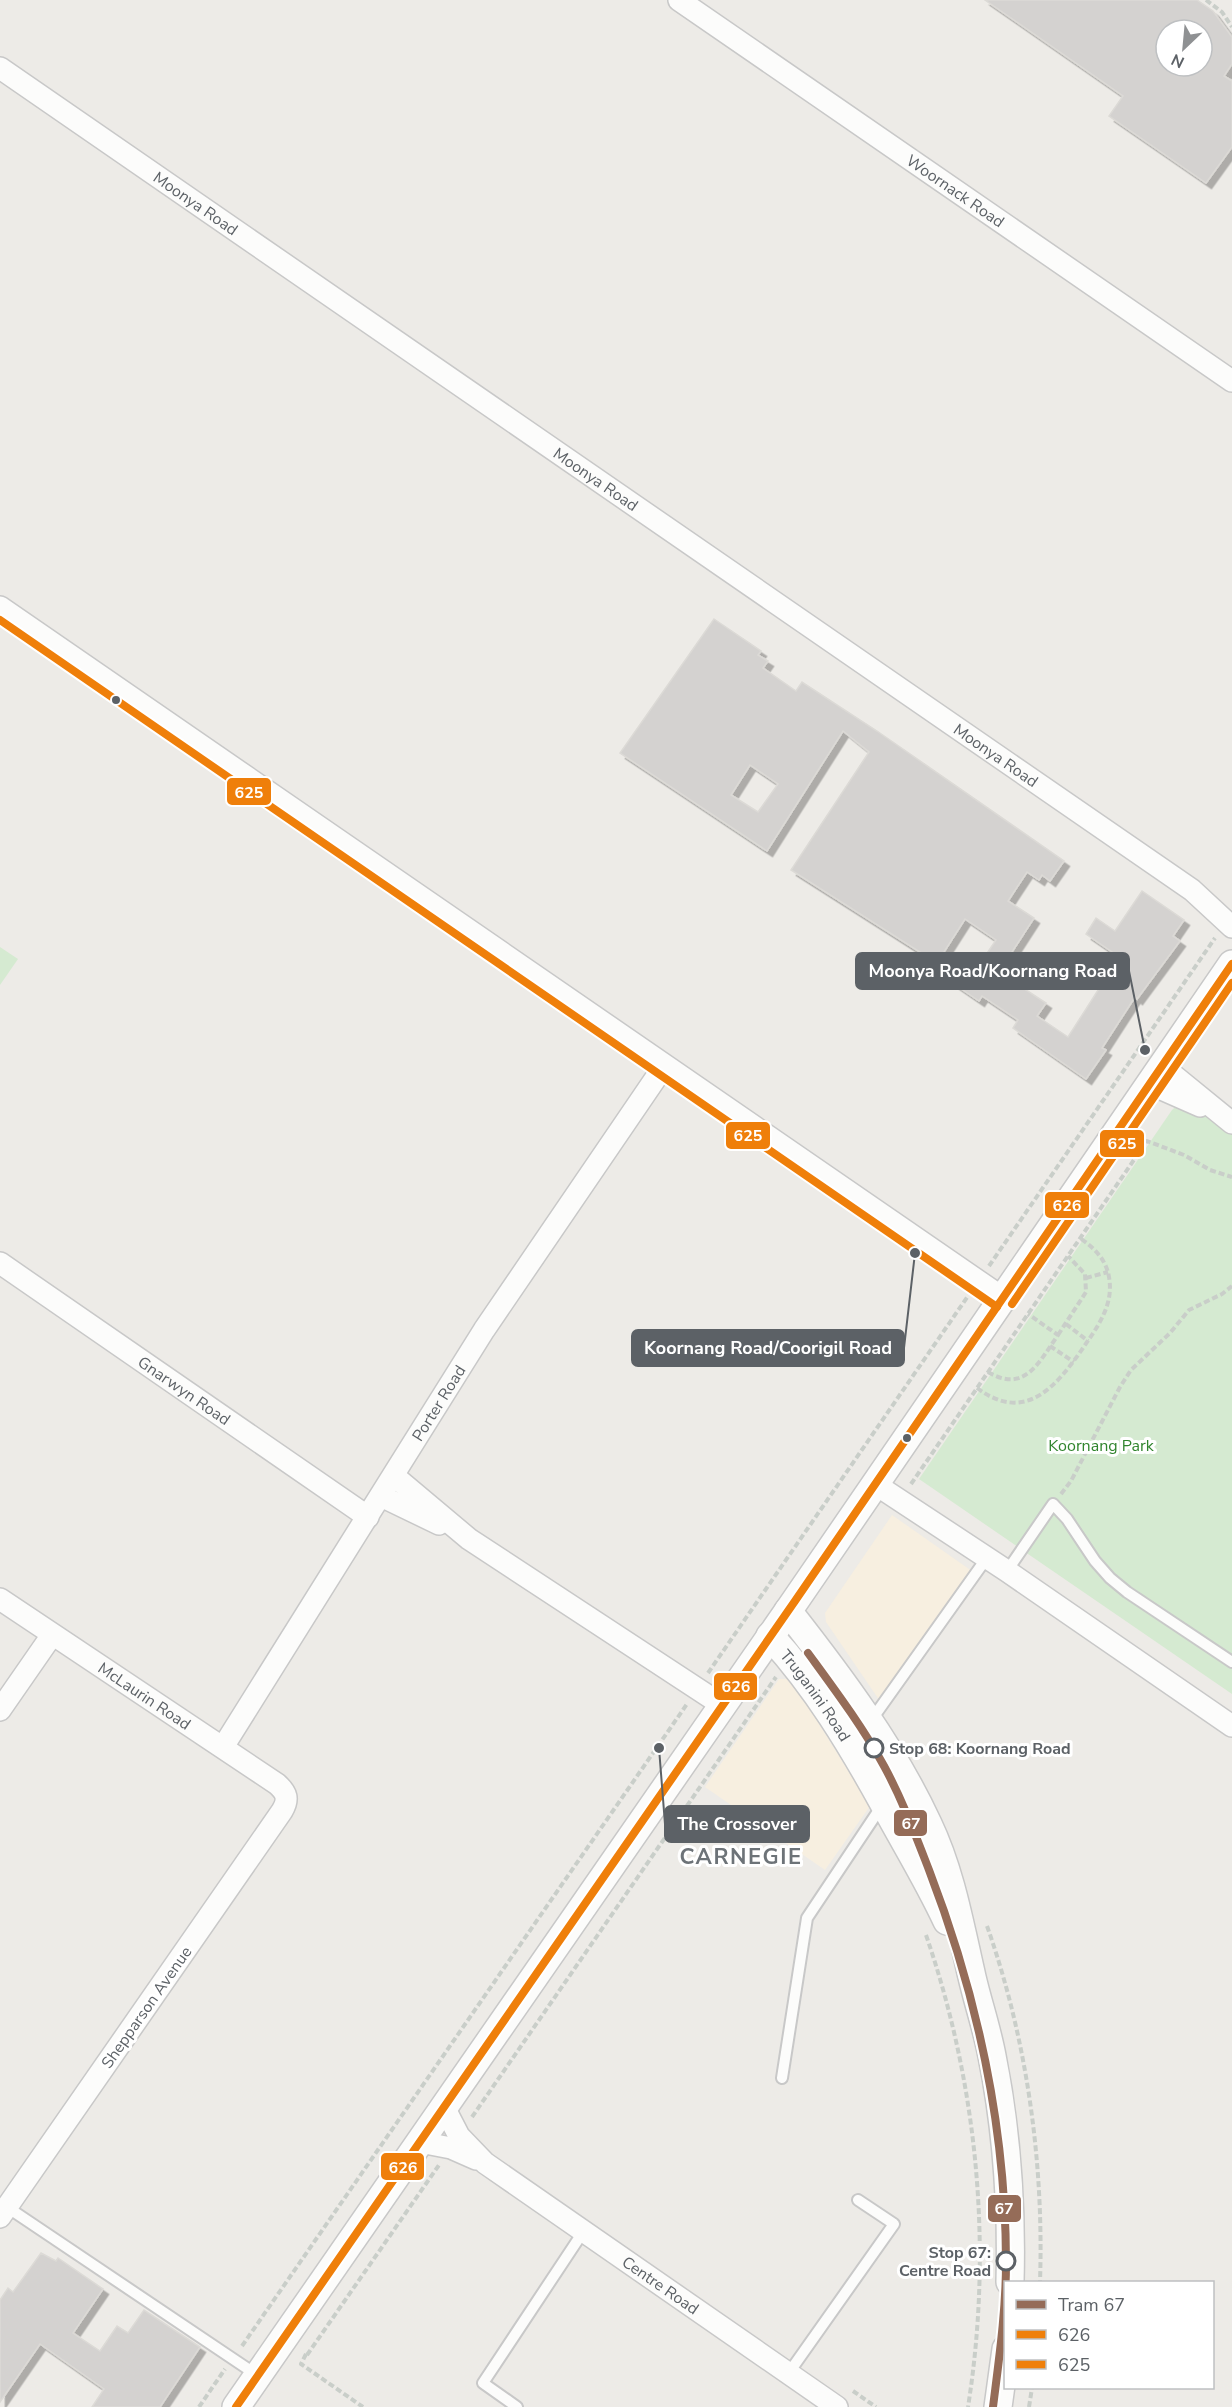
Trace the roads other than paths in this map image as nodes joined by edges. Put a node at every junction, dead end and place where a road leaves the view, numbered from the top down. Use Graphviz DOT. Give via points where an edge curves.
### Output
graph roads {
  1 [pos="679,0"];
  2 [pos="0,68"];
  3 [pos="1232,381"];
  4 [pos="0,607"];
  5 [pos="1230,919"];
  6 [pos="1232,964"];
  7 [pos="664,1066"];
  8 [pos="1156,1075"];
  9 [pos="1225,1118"];
  10 [pos="0,1263"];
  11 [pos="1003,1298"];
  12 [pos="394,1476"];
  13 [pos="875,1484"];
  14 [pos="381,1496"];
  15 [pos="368,1517"];
  16 [pos="469,1539"];
  17 [pos="986,1558"];
  18 [pos="1008,1571"];
  19 [pos="0,1599"];
  20 [pos="788,1611"];
  21 [pos="52,1635"];
  22 [pos="770,1636"];
  23 [pos="1232,1662"];
  24 [pos="722,1705"];
  25 [pos="0,1710"];
  26 [pos="870,1723"];
  27 [pos="1232,1726"];
  28 [pos="223,1747"];
  29 [pos="286,1794"];
  30 [pos="884,1804"];
  31 [pos="973,1980"];
  32 [pos="782,2078"];
  33 [pos="444,2107"];
  34 [pos="420,2142"];
  35 [pos="455,2142"];
  36 [pos="858,2200"];
  37 [pos="2,2209"];
  38 [pos="583,2232"];
  39 [pos="1010,2281"];
  40 [pos="1004,2357"];
  41 [pos="788,2374"];
  42 [pos="258,2376"];
  43 [pos="236,2407"];
  44 [pos="517,2407"];
  45 [pos="837,2407"];
  46 [pos="998,2407"];
  1 -- 3 [label="street, Woornack Road"];
  2 -- 5 [label="street, Moonya Road"];
  4 -- 7 [label="street"];
  6 -- 8 [label="street"];
  7 -- 11 [label="street"];
  7 -- 12 [label="street, Porter Road" via="484,1330"];
  8 -- 9 [label="street"];
  8 -- 11 [label="street"];
  10 -- 15 [label="street, Gnarwyn Road"];
  11 -- 13 [label="street"];
  12 -- 14 [label="street, Porter Road"];
  12 -- 16 [label="street"];
  13 -- 17 [label="street"];
  13 -- 20 [label="street"];
  14 -- 15 [label="street, Porter Road"];
  14 -- 16 [label="street"];
  15 -- 28 [label="street, Porter Road"];
  16 -- 24 [label="street"];
  17 -- 18 [label="street"];
  17 -- 26 [label="lane"];
  18 -- 23 [label="lane" via="1053,1504 1110,1578"];
  18 -- 27 [label="street"];
  19 -- 21 [label="street, McLaurin Road"];
  20 -- 22 [label="street"];
  20 -- 26 [label="street, Truganini Road"];
  21 -- 25 [label="street"];
  21 -- 28 [label="street, McLaurin Road"];
  22 -- 24 [label="street"];
  22 -- 30 [label="street, Truganini Road" via="825,1706"];
  24 -- 33 [label="street"];
  26 -- 31 [label="street, Truganini Road" via="928,1823 949,1877"];
  28 -- 29 [label="street, McLaurin Road"];
  29 -- 37 [label="street, Shepparson Avenue" via="282,1811"];
  30 -- 31 [label="street, Truganini Road" via="930,1885"];
  30 -- 32 [label="lane" via="807,1918"];
  31 -- 39 [label="street, Truganini Road" via="992,2054 1006,2146"];
  33 -- 34 [label="street"];
  33 -- 35 [label="street, Centre Road"];
  34 -- 35 [label="street"];
  34 -- 42 [label="street"];
  35 -- 38 [label="street, Centre Road"];
  36 -- 41 [label="lane" via="894,2224"];
  37 -- 42 [label="lane"];
  38 -- 41 [label="street, Centre Road"];
  38 -- 44 [label="lane" via="483,2383"];
  40 -- 46 [label="street"];
  41 -- 45 [label="street, Centre Road"];
  42 -- 43 [label="street"];
}
